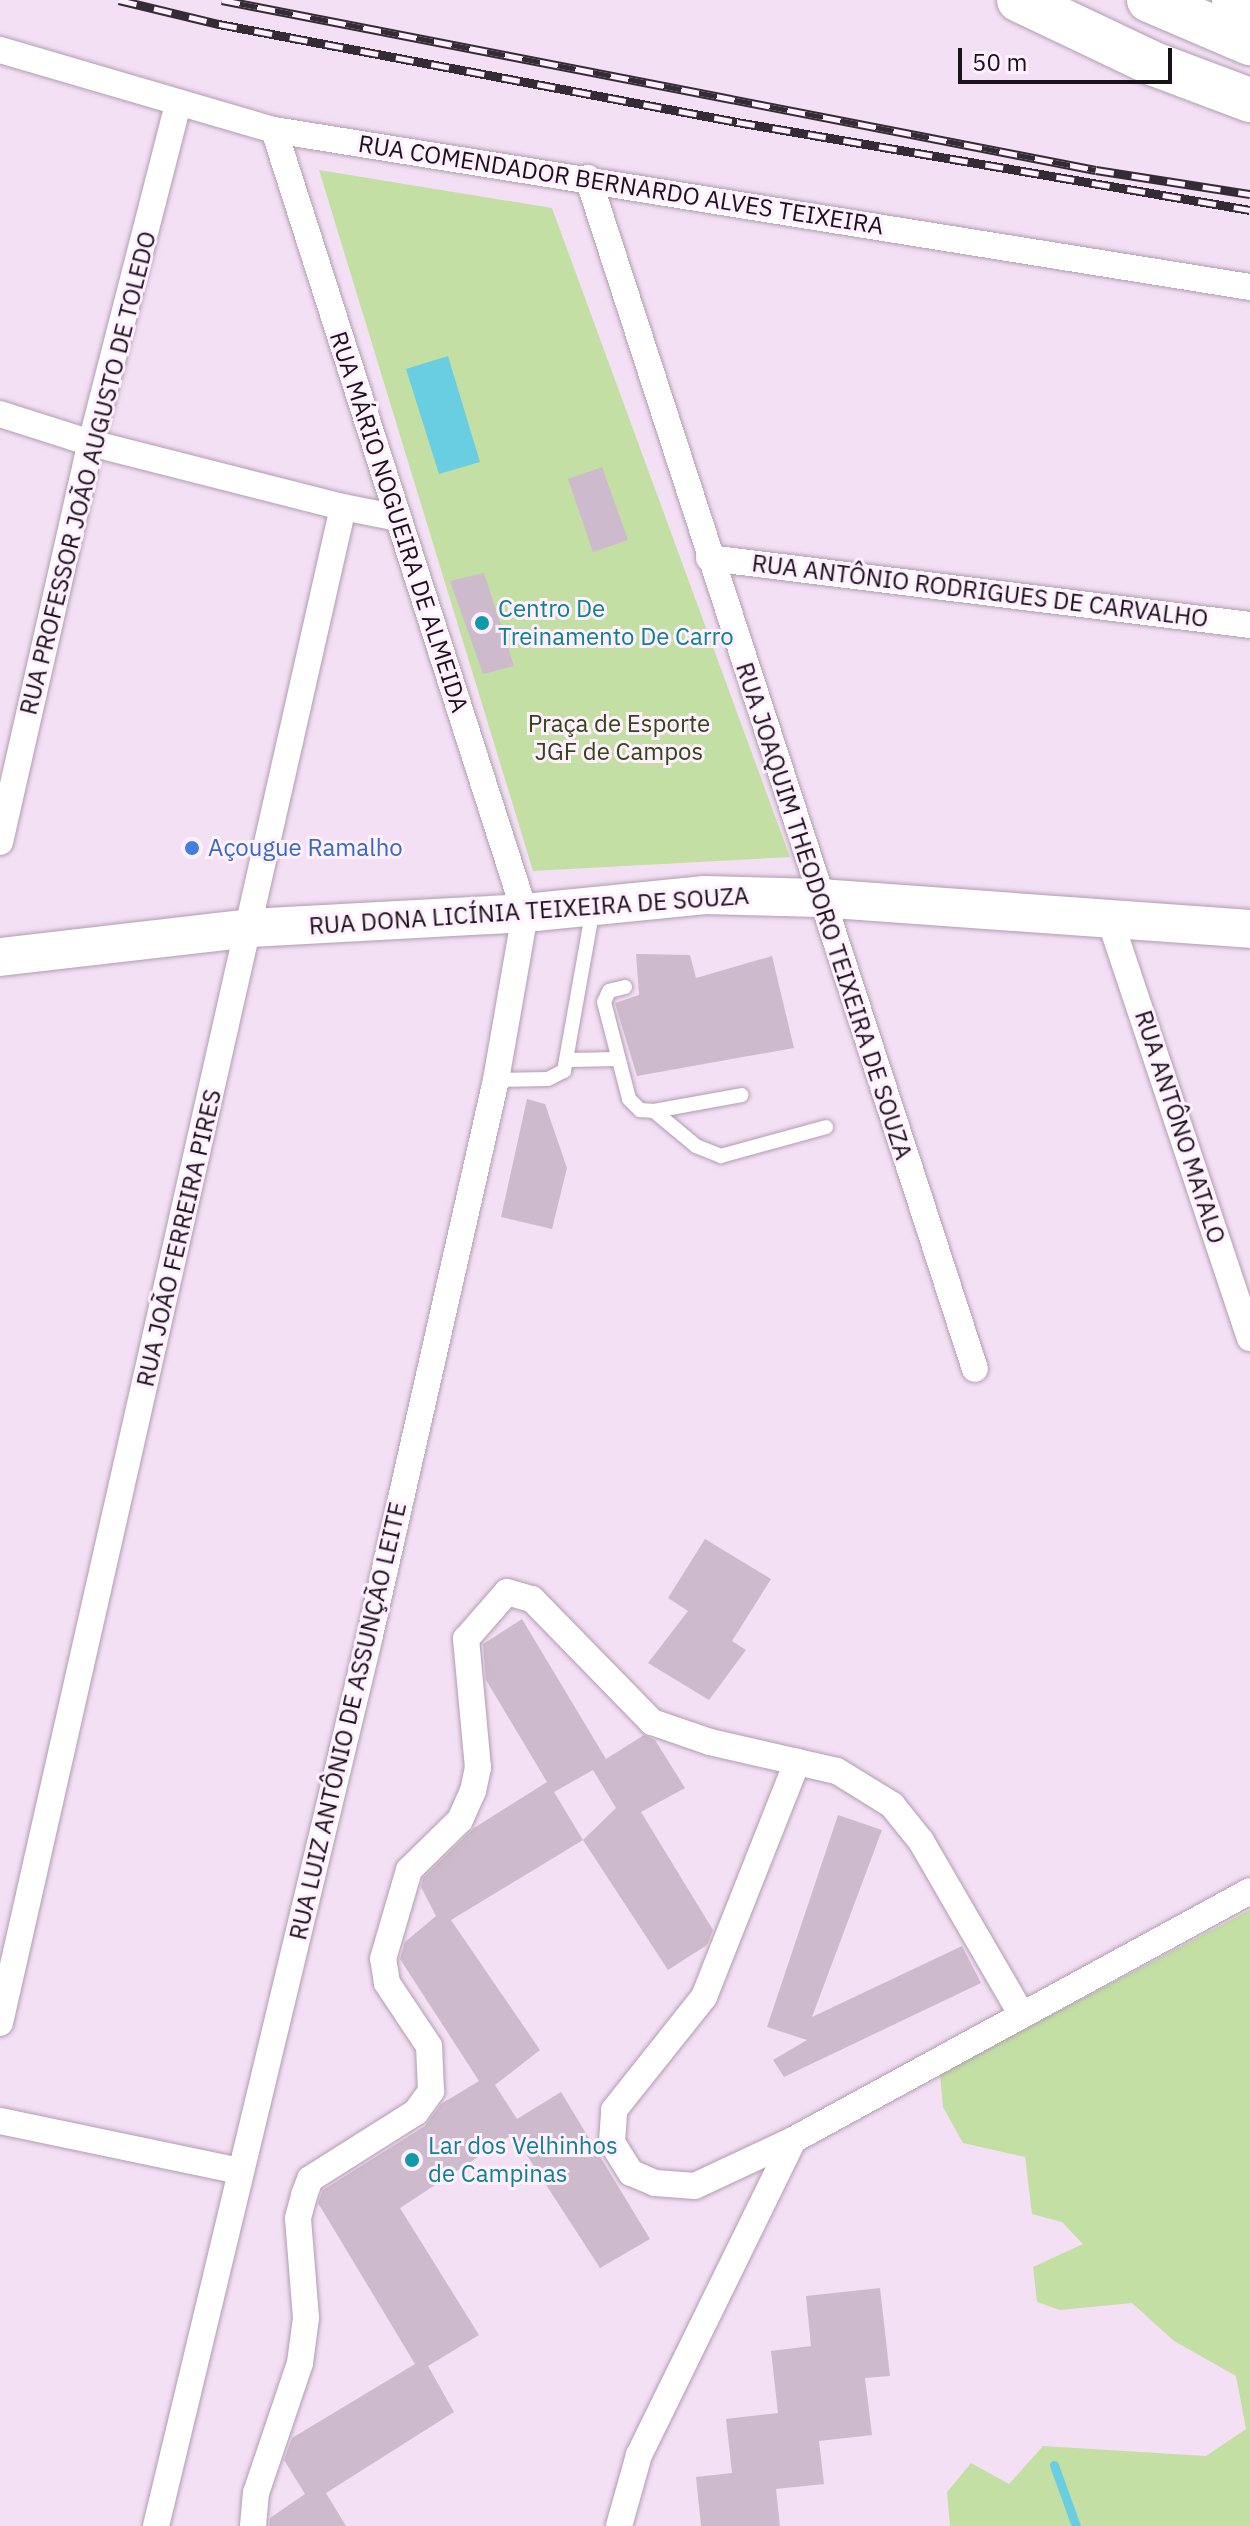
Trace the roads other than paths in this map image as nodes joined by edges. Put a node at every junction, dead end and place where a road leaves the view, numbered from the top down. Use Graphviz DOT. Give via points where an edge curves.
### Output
graph roads {
  1 [pos="1019,0"];
  2 [pos="1149,0"];
  3 [pos="1210,0"];
  4 [pos="1231,0"];
  5 [pos="1250,8"];
  6 [pos="1250,20"];
  7 [pos="1250,43"];
  8 [pos="0,50"];
  9 [pos="1250,100"];
  10 [pos="178,104"];
  11 [pos="274,130"];
  12 [pos="588,178"];
  13 [pos="1250,287"];
  14 [pos="0,414"];
  15 [pos="91,443"];
  16 [pos="343,507"];
  17 [pos="398,518"];
  18 [pos="709,558"];
  19 [pos="1250,625"];
  20 [pos="0,842"];
  21 [pos="819,898"];
  22 [pos="594,903"];
  23 [pos="525,913"];
  24 [pos="1109,917"];
  25 [pos="250,928"];
  26 [pos="1250,929"];
  27 [pos="0,957"];
  28 [pos="625,987"];
  29 [pos="618,1059"];
  30 [pos="569,1060"];
  31 [pos="496,1080"];
  32 [pos="742,1095"];
  33 [pos="654,1111"];
  34 [pos="826,1127"];
  35 [pos="1250,1338"];
  36 [pos="975,1369"];
  37 [pos="797,1762"];
  38 [pos="1250,1891"];
  39 [pos="1022,2015"];
  40 [pos="0,2023"];
  41 [pos="0,2121"];
  42 [pos="793,2140"];
  43 [pos="239,2171"];
  44 [pos="156,2526"];
  45 [pos="253,2526"];
  46 [pos="619,2526"];
  1 -- 9 [label="highway" via="1154,64"];
  2 -- 7 [label="highway"];
  3 -- 6 [label="highway"];
  4 -- 5 [label="main road"];
  8 -- 10 [label="street, RUA COMENDADOR BERNARDO ALVES TEIXEIRA"];
  10 -- 11 [label="street, RUA COMENDADOR BERNARDO ALVES TEIXEIRA"];
  10 -- 15 [label="street, RUA PROFESSOR JOÃO AUGUSTO DE TOLEDO"];
  11 -- 12 [label="street, RUA COMENDADOR BERNARDO ALVES TEIXEIRA"];
  11 -- 17 [label="street, RUA MÁRIO NOGUEIRA DE ALMEIDA"];
  12 -- 13 [label="street, RUA COMENDADOR BERNARDO ALVES TEIXEIRA"];
  12 -- 18 [label="street, RUA JOAQUIM THEODORO TEIXEIRA DE SOUZA"];
  14 -- 15 [label="street"];
  15 -- 16 [label="street"];
  15 -- 20 [label="street, RUA PROFESSOR JOÃO AUGUSTO DE TOLEDO"];
  16 -- 17 [label="street"];
  16 -- 25 [label="street, RUA JOÃO FERREIRA PIRES"];
  17 -- 23 [label="street, RUA MÁRIO NOGUEIRA DE ALMEIDA"];
  18 -- 19 [label="street, RUA ANTÔNIO RODRIGUES DE CARVALHO"];
  18 -- 21 [label="street, RUA JOAQUIM THEODORO TEIXEIRA DE SOUZA"];
  21 -- 22 [label="main road, RUA DONA LICÍNIA TEIXEIRA DE SOUZA" via="705,895"];
  21 -- 24 [label="main road, RUA DONA LICÍNIA TEIXEIRA DE SOUZA"];
  21 -- 36 [label="street, RUA JOAQUIM THEODORO TEIXEIRA DE SOUZA"];
  22 -- 23 [label="main road, RUA DONA LICÍNIA TEIXEIRA DE SOUZA"];
  22 -- 30 [label="lane"];
  23 -- 25 [label="main road, RUA DONA LICÍNIA TEIXEIRA DE SOUZA"];
  23 -- 31 [label="street, RUA LUIZ ANTÔNIO DE ASSUNÇÃO LEITE"];
  24 -- 26 [label="main road, RUA DONA LICÍNIA TEIXEIRA DE SOUZA"];
  24 -- 35 [label="street, RUA ANTÔNO MATALO"];
  25 -- 27 [label="main road, RUA DONA LICÍNIA TEIXEIRA DE SOUZA"];
  25 -- 40 [label="street, RUA JOÃO FERREIRA PIRES"];
  28 -- 29 [label="lane" via="609,991 604,1002"];
  29 -- 30 [label="lane"];
  29 -- 33 [label="lane" via="629,1099 640,1110"];
  30 -- 31 [label="lane" via="564,1071 548,1079"];
  31 -- 43 [label="street, RUA LUIZ ANTÔNIO DE ASSUNÇÃO LEITE" via="370,1635"];
  32 -- 33 [label="lane"];
  33 -- 34 [label="lane" via="696,1146 721,1156"];
  37 -- 39 [label="street" via="837,1771 892,1805 921,1841"];
  37 -- 42 [label="street" via="704,1997 614,2110 612,2142 631,2173 655,2183 695,2186"];
  37 -- 45 [label="street" via="652,1722 522,1592 507,1592 494,1601 466,1639 478,1768 473,1791 460,1820 409,1870 383,1959 387,1983 429,2046 431,2091 416,2112 310,2179 298,2218 306,2318 300,2363 256,2493"];
  38 -- 39 [label="street"];
  39 -- 42 [label="street"];
  41 -- 43 [label="street"];
  42 -- 46 [label="street" via="639,2455"];
  43 -- 44 [label="street, RUA LUIZ ANTÔNIO DE ASSUNÇÃO LEITE"];
}
